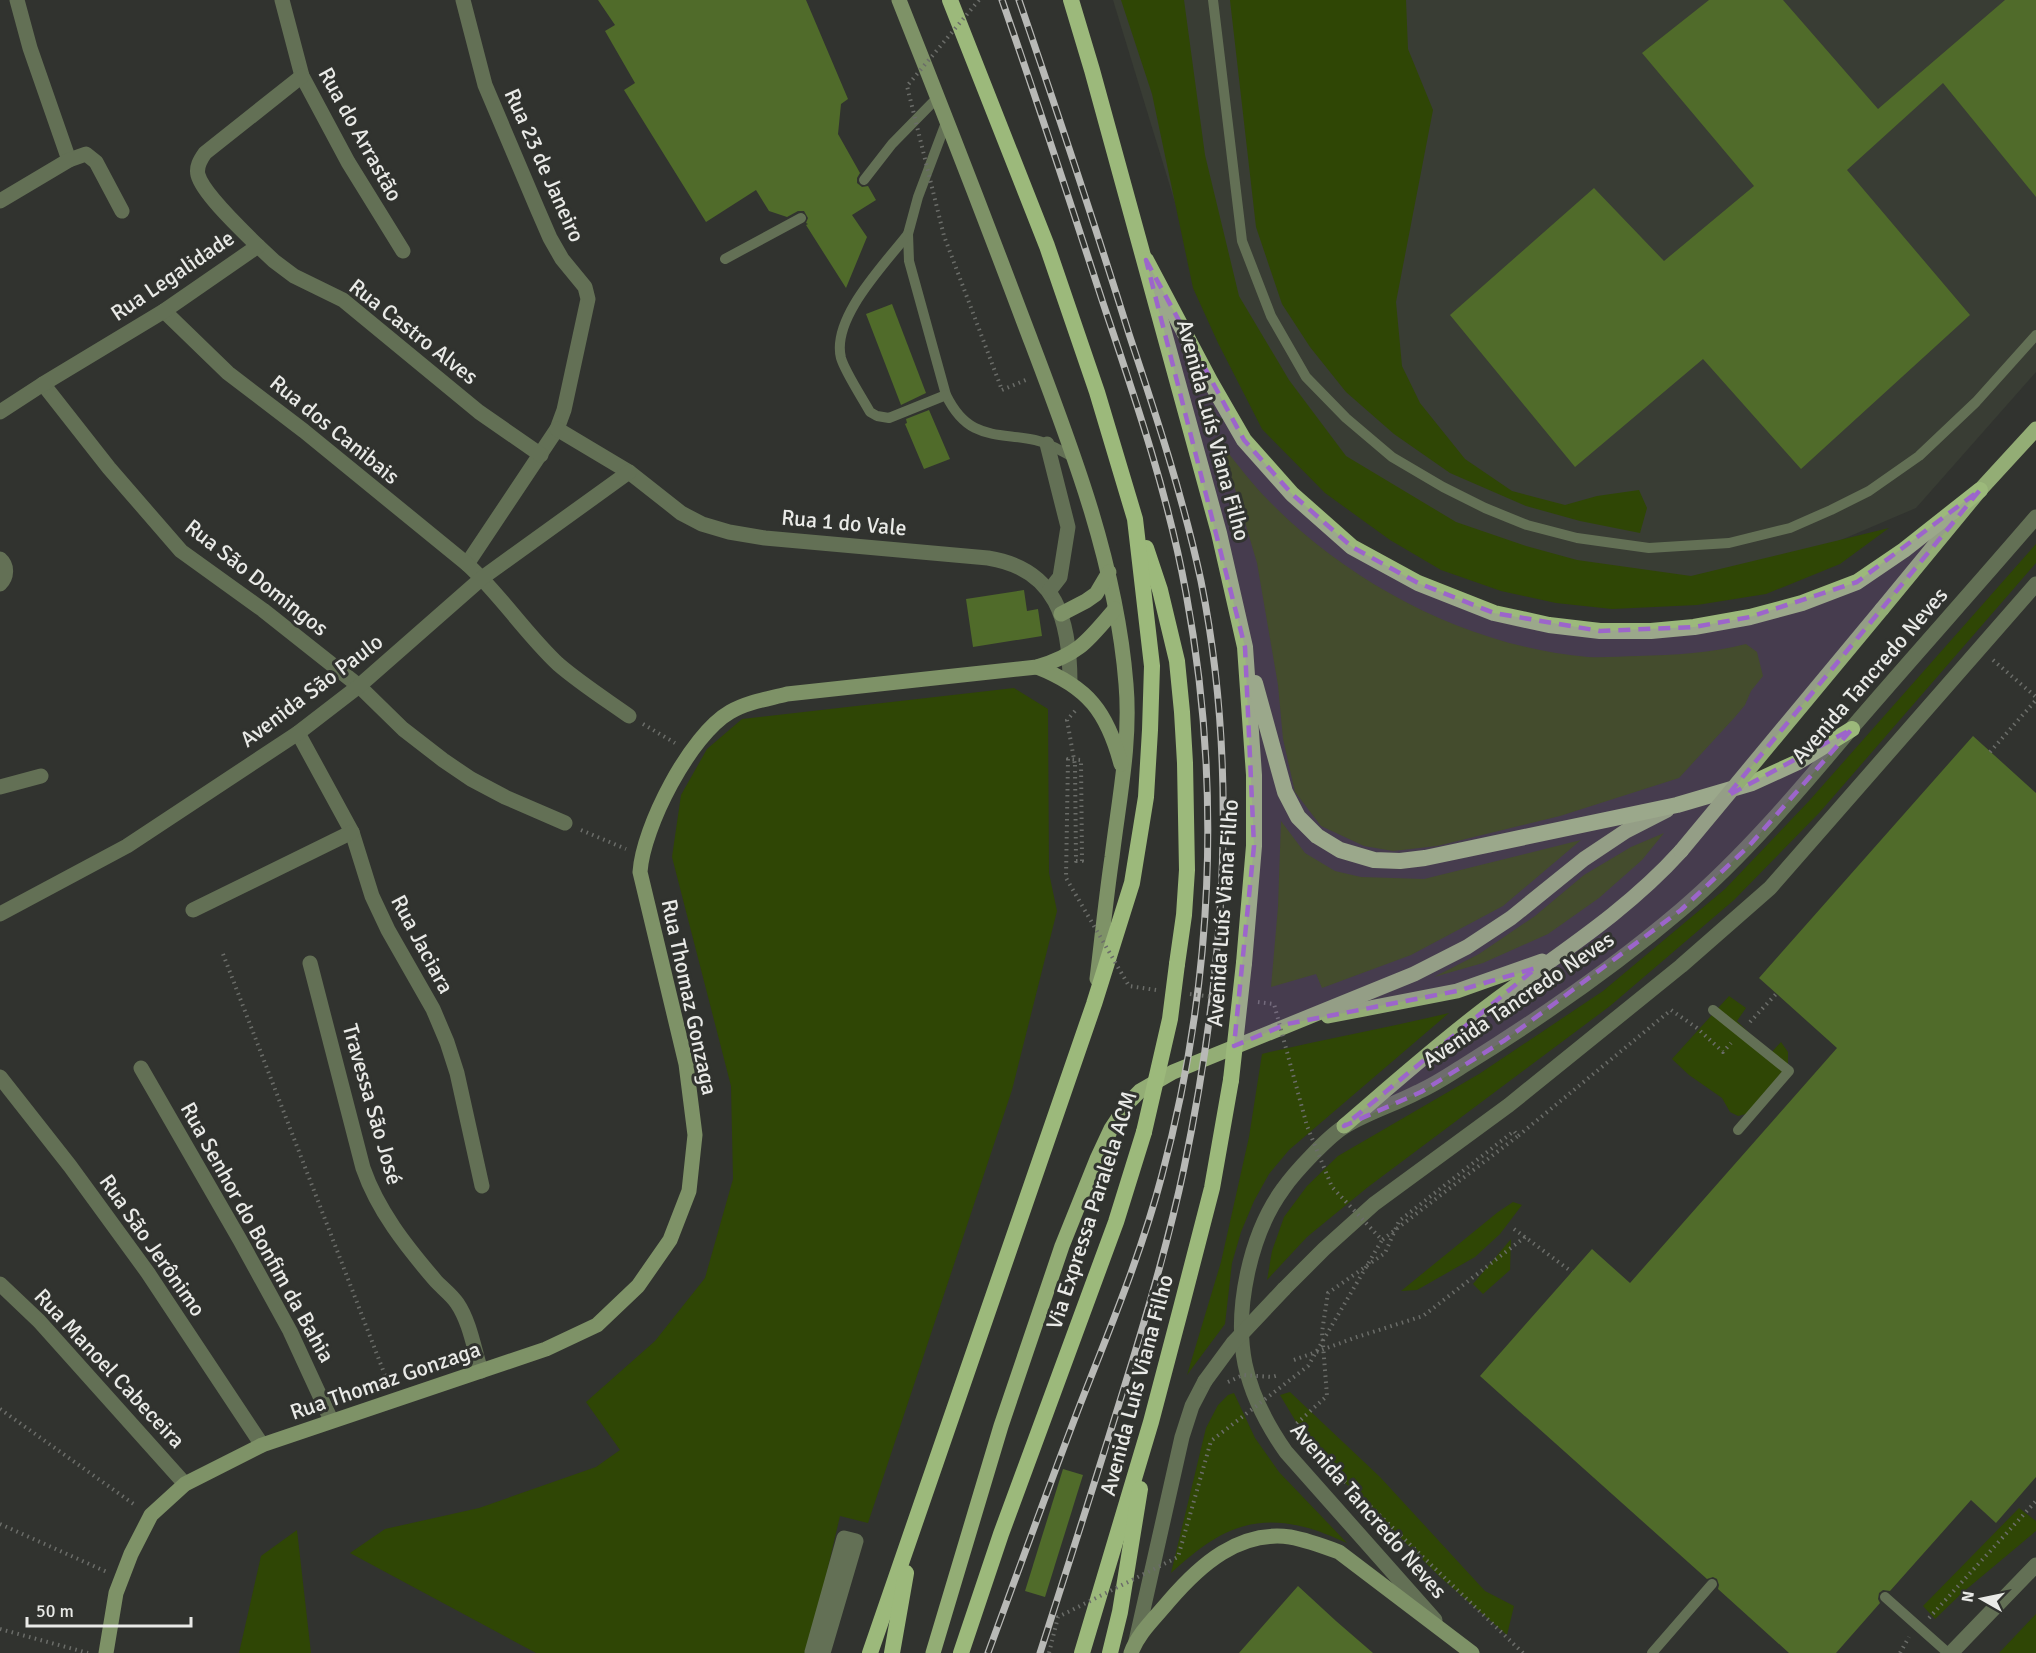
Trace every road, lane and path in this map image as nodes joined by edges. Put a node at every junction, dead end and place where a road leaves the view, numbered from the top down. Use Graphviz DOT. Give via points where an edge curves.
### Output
graph roads {
  1 [pos="17,0"];
  2 [pos="282,0"];
  3 [pos="463,0"];
  4 [pos="899,0"];
  5 [pos="950,0"];
  6 [pos="979,0"];
  7 [pos="1071,0"];
  8 [pos="1213,0"];
  9 [pos="302,76"];
  10 [pos="938,97"];
  11 [pos="947,120"];
  12 [pos="69,160"];
  13 [pos="864,180"];
  14 [pos="0,201"];
  15 [pos="122,211"];
  16 [pos="801,218"];
  17 [pos="908,234"];
  18 [pos="258,246"];
  19 [pos="403,251"];
  20 [pos="725,259"];
  21 [pos="1146,260"];
  22 [pos="164,311"];
  23 [pos="2036,335"];
  24 [pos="1043,373"];
  25 [pos="43,384"];
  26 [pos="946,395"];
  27 [pos="0,412"];
  28 [pos="557,429"];
  29 [pos="2036,429"];
  30 [pos="1047,444"];
  31 [pos="541,455"];
  32 [pos="1073,457"];
  33 [pos="629,472"];
  34 [pos="1980,490"];
  35 [pos="2036,517"];
  36 [pos="1135,519"];
  37 [pos="0,559"];
  38 [pos="467,564"];
  39 [pos="1109,572"];
  40 [pos="482,578"];
  41 [pos="0,584"];
  42 [pos="2036,584"];
  43 [pos="1049,591"];
  44 [pos="1115,609"];
  45 [pos="1061,614"];
  46 [pos="1245,647"];
  47 [pos="1069,655"];
  48 [pos="1994,660"];
  49 [pos="1037,667"];
  50 [pos="1070,683"];
  51 [pos="359,686"];
  52 [pos="1087,697"];
  53 [pos="2036,699"];
  54 [pos="629,716"];
  55 [pos="1852,729"];
  56 [pos="298,733"];
  57 [pos="1990,752"];
  58 [pos="691,753"];
  59 [pos="1124,774"];
  60 [pos="41,776"];
  61 [pos="0,787"];
  62 [pos="1677,805"];
  63 [pos="565,823"];
  64 [pos="352,832"];
  65 [pos="641,855"];
  66 [pos="193,910"];
  67 [pos="0,914"];
  68 [pos="1565,952"];
  69 [pos="223,954"];
  70 [pos="310,963"];
  71 [pos="1162,990"];
  72 [pos="1185,993"];
  73 [pos="1229,999"];
  74 [pos="1251,1001"];
  75 [pos="1094,1004"];
  76 [pos="1713,1010"];
  77 [pos="1287,1024"];
  78 [pos="1723,1052"];
  79 [pos="141,1068"];
  80 [pos="0,1077"];
  81 [pos="1344,1126"];
  82 [pos="1738,1130"];
  83 [pos="1518,1137"];
  84 [pos="482,1186"];
  85 [pos="1514,1229"];
  86 [pos="1525,1237"];
  87 [pos="1382,1240"];
  88 [pos="1572,1272"];
  89 [pos="0,1284"];
  90 [pos="1324,1349"];
  91 [pos="1294,1360"];
  92 [pos="482,1371"];
  93 [pos="1279,1375"];
  94 [pos="1224,1386"];
  95 [pos="394,1401"];
  96 [pos="0,1409"];
  97 [pos="331,1420"];
  98 [pos="1151,1422"];
  99 [pos="262,1444"];
  100 [pos="185,1484"];
  101 [pos="2036,1501"];
  102 [pos="135,1505"];
  103 [pos="917,1516"];
  104 [pos="0,1524"];
  105 [pos="848,1554"];
  106 [pos="2036,1565"];
  107 [pos="121,1579"];
  108 [pos="1712,1584"];
  109 [pos="1885,1597"];
  110 [pos="1916,1625"];
  111 [pos="0,1629"];
  112 [pos="1443,1630"];
  113 [pos="1133,1647"];
  114 [pos="88,1653"];
  115 [pos="105,1653"];
  116 [pos="819,1653"];
  117 [pos="870,1653"];
  118 [pos="892,1653"];
  119 [pos="933,1653"];
  120 [pos="961,1653"];
  121 [pos="1049,1653"];
  122 [pos="1082,1653"];
  123 [pos="1110,1653"];
  124 [pos="1472,1653"];
  125 [pos="1523,1653"];
  126 [pos="1652,1653"];
  127 [pos="1900,1653"];
  128 [pos="1949,1653"];
  1 -- 12 [label="street"];
  2 -- 9 [label="street, Rua do Arrastão"];
  3 -- 28 [label="street, Rua 23 de Janeiro" via="485,85 549,238 585,287 588,299"];
  4 -- 10 [label="main road"];
  5 -- 36 [label="highway" via="1047,246"];
  6 -- 24 [label="path, bridge" via="907,86 944,236 1002,390"];
  7 -- 21 [label="highway, Avenida Luís Viana Filho"];
  8 -- 23 [label="lane" via="1242,241 1271,316 1306,377 1346,418 1392,457 1485,508 1527,525 1577,538 1648,548 1729,543 1790,528 1869,491 1919,456 1976,402"];
  9 -- 18 [label="street, Rua Legalidade" via="205,153 198,166 201,183"];
  9 -- 19 [label="street, Rua do Arrastão" via="348,162"];
  10 -- 11 [label="main road"];
  10 -- 13 [label="lane" via="892,144"];
  11 -- 17 [label="lane"];
  11 -- 24 [label="main road"];
  12 -- 14 [label="street"];
  12 -- 15 [label="street" via="90,155"];
  16 -- 20 [label="lane"];
  17 -- 26 [label="lane" via="909,261"];
  17 -- 26 [label="lane" via="853,304 840,342 841,359 870,412 877,416 889,418"];
  18 -- 22 [label="street, Rua Legalidade"];
  18 -- 31 [label="street, Rua Castro Alves" via="294,276 343,300 479,412"];
  21 -- 34 [label="highway" via="1244,440 1292,494 1352,547 1418,584 1494,613 1549,626 1600,631 1651,631 1750,617 1857,582"];
  21 -- 46 [label="highway, Avenida Luís Viana Filho" via="1219,533"];
  22 -- 25 [label="street, Rua Legalidade"];
  22 -- 38 [label="street, Rua dos Canibais" via="228,373"];
  24 -- 32 [label="main road"];
  25 -- 27 [label="street, Rua Legalidade"];
  25 -- 51 [label="street, Rua São Domingos" via="181,551"];
  26 -- 30 [label="lane" via="953,411 969,426 1000,437"];
  28 -- 31 [label="street, Rua 23 de Janeiro"];
  28 -- 33 [label="street, Rua 1 do Vale"];
  29 -- 34 [label="main road, Avenida Tancredo Neves"];
  30 -- 32 [label="lane"];
  30 -- 43 [label="street" via="1068,526 1060,577"];
  31 -- 38 [label="street, Rua 23 de Janeiro"];
  32 -- 39 [label="main road"];
  33 -- 40 [label="street, Avenida São Paulo"];
  33 -- 43 [label="street, Rua 1 do Vale" via="681,513 729,532 1007,561 1031,573"];
  34 -- 68 [label="main road, Avenida Tancredo Neves, bridge" via="1681,851 1655,879"];
  35 -- 55 [label="street, Avenida Tancredo Neves"];
  36 -- 75 [label="highway" via="1152,666 1146,797 1132,883"];
  36 -- 120 [label="highway, Via Expressa Paralela ACM, bridge" via="1160,590 1177,661 1181,702 1187,870 1170,1020 1116,1222"];
  37 -- 41 [label="street" via="6,574"];
  38 -- 40 [label="street, Rua dos Canibais"];
  39 -- 44 [label="main road"];
  39 -- 45 [label="main road" via="1096,594"];
  40 -- 51 [label="street, Avenida São Paulo"];
  40 -- 54 [label="street, Rua dos Canibais" via="558,663"];
  42 -- 113 [label="street, bridge" via="1770,888 1681,966 1509,1105 1374,1204 1324,1249 1233,1343 1192,1406"];
  43 -- 45 [label="street, Rua 1 do Vale"];
  44 -- 47 [label="main road, Rua Thomaz Gonzaga" via="1085,644"];
  44 -- 59 [label="main road" via="1126,682"];
  45 -- 47 [label="street, Rua 1 do Vale"];
  46 -- 62 [label="highway" via="1285,792 1298,817 1317,836 1340,850 1374,860 1425,858"];
  46 -- 98 [label="highway, Avenida Luís Viana Filho, bridge" via="1254,775 1254,846 1231,1080 1212,1188"];
  47 -- 49 [label="main road, Rua Thomaz Gonzaga"];
  47 -- 50 [label="street, Rua 1 do Vale"];
  48 -- 53 [label="path"];
  49 -- 50 [label="main road, Rua Thomaz Gonzaga"];
  49 -- 58 [label="main road, Rua Thomaz Gonzaga" via="778,696 730,712 709,729"];
  50 -- 52 [label="main road, Rua Thomaz Gonzaga"];
  51 -- 56 [label="street, Avenida São Paulo"];
  51 -- 63 [label="street, Rua São Domingos" via="442,760 471,779"];
  52 -- 59 [label="main road, Rua Thomaz Gonzaga" via="1108,727"];
  52 -- 71 [label="path, bridge" via="1066,720 1075,765 1076,861 1082,861 1082,760 1068,759 1066,878 1129,986"];
  53 -- 57 [label="path"];
  54 -- 58 [label="path"];
  55 -- 62 [label="highway" via="1798,762 1752,783"];
  55 -- 81 [label="street, Avenida Tancredo Neves" via="1749,846 1682,910 1592,980 1505,1040 1420,1092"];
  56 -- 64 [label="street, Rua Jaciara"];
  56 -- 67 [label="street, Avenida São Paulo" via="127,846"];
  58 -- 65 [label="main road, Rua Thomaz Gonzaga" via="670,786"];
  59 -- 75 [label="main road"];
  60 -- 61 [label="street"];
  62 -- 77 [label="main road" via="1626,831 1584,859 1511,918 1467,946 1414,974"];
  63 -- 65 [label="path"];
  64 -- 66 [label="street"];
  64 -- 84 [label="street, Rua Jaciara" via="387,930 433,1009 447,1042"];
  65 -- 92 [label="main road, Rua Thomaz Gonzaga" via="640,872 686,1064 695,1135 689,1191 670,1240 638,1286 597,1325 546,1349"];
  68 -- 77 [label="main road" via="1456,991"];
  68 -- 81 [label="main road" via="1492,1003"];
  69 -- 95 [label="path"];
  70 -- 92 [label="street, Travessa São José" via="371,1191 405,1243 455,1300"];
  72 -- 73 [label="path, bridge"];
  74 -- 87 [label="path, bridge" via="1274,1004 1307,1126 1332,1187"];
  75 -- 103 [label="highway"];
  76 -- 82 [label="lane" via="1789,1071"];
  77 -- 119 [label="main road" via="1152,1082 1129,1102 1111,1129 1062,1246 1001,1426"];
  78 -- 83 [label="path" via="1671,1010"];
  79 -- 97 [label="street, Rua Senhor do Bonfim da Bahia" via="284,1321"];
  80 -- 99 [label="street, Rua São Jerônimo" via="148,1273"];
  81 -- 112 [label="street, Avenida Tancredo Neves" via="1283,1188 1266,1217 1252,1252 1244,1292 1245,1363 1267,1425 1286,1452"];
  83 -- 87 [label="path, bridge"];
  83 -- 90 [label="path" via="1514,1131 1399,1221 1385,1253 1328,1293 1322,1332"];
  85 -- 86 [label="path"];
  86 -- 88 [label="path"];
  86 -- 90 [label="path" via="1423,1316"];
  87 -- 121 [label="path, bridge" via="1308,1366 1211,1442 1178,1557 1058,1617"];
  89 -- 100 [label="street, Rua Manoel Cabeceira" via="119,1407"];
  90 -- 91 [label="path"];
  90 -- 125 [label="path" via="1327,1396 1296,1424 1317,1455"];
  92 -- 95 [label="main road, Rua Thomaz Gonzaga"];
  93 -- 94 [label="path, bridge" via="1243,1375"];
  95 -- 97 [label="main road, Rua Thomaz Gonzaga"];
  96 -- 102 [label="path"];
  97 -- 99 [label="main road, Rua Thomaz Gonzaga"];
  98 -- 122 [label="highway, Avenida Luís Viana Filho"];
  98 -- 123 [label="highway"];
  99 -- 100 [label="main road, Rua Thomaz Gonzaga"];
  100 -- 107 [label="main road, Rua Thomaz Gonzaga" via="151,1515"];
  101 -- 110 [label="path" via="1933,1613"];
  103 -- 117 [label="highway"];
  103 -- 118 [label="highway"];
  104 -- 107 [label="path"];
  105 -- 116 [label="street"];
  106 -- 128 [label="street"];
  107 -- 115 [label="main road, Rua Thomaz Gonzaga"];
  108 -- 126 [label="lane"];
  109 -- 110 [label="lane"];
  110 -- 127 [label="path"];
  110 -- 128 [label="lane"];
  111 -- 114 [label="path"];
  112 -- 113 [label="main road" via="1339,1552 1289,1537 1269,1537 1226,1549 1206,1563 1185,1582"];
  112 -- 124 [label="main road"];
  116 -- 116 [label="street" via="812,1652 844,1538 856,1541"];
}
